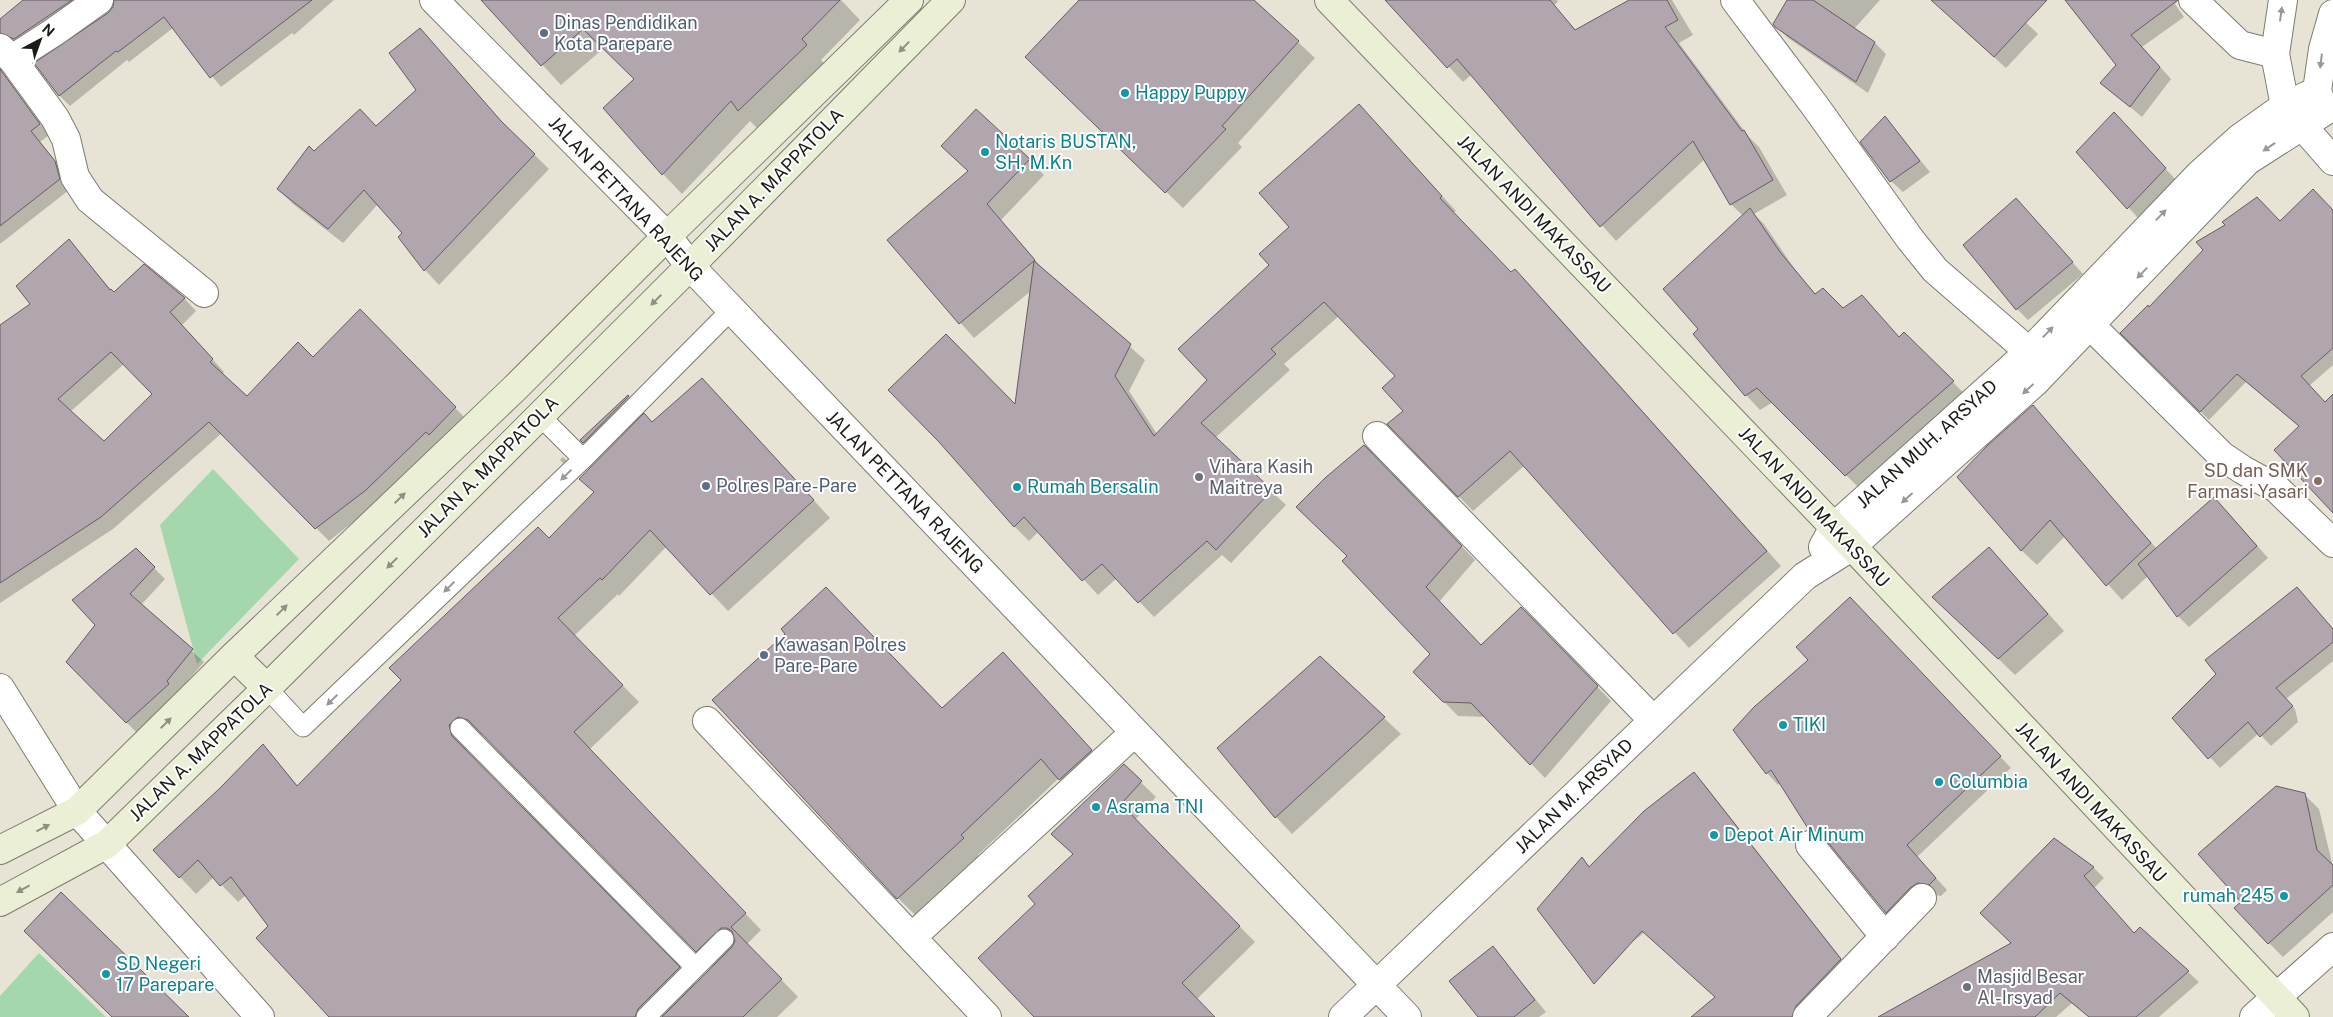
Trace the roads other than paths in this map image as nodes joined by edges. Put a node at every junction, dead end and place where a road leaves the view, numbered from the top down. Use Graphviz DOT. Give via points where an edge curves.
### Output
graph roads {
  1 [pos="99,0"];
  2 [pos="434,0"];
  3 [pos="951,0"];
  4 [pos="1329,0"];
  5 [pos="1734,0"];
  6 [pos="2193,0"];
  7 [pos="2283,0"];
  8 [pos="908,1"];
  9 [pos="2333,14"];
  10 [pos="928,22"];
  11 [pos="6,53"];
  12 [pos="2275,54"];
  13 [pos="2325,107"];
  14 [pos="2293,116"];
  15 [pos="2333,161"];
  16 [pos="666,236"];
  17 [pos="690,266"];
  18 [pos="204,293"];
  19 [pos="732,310"];
  20 [pos="2091,326"];
  21 [pos="2039,360"];
  22 [pos="514,389"];
  23 [pos="540,416"];
  24 [pos="1378,436"];
  25 [pos="583,459"];
  26 [pos="1843,537"];
  27 [pos="2333,543"];
  28 [pos="1805,576"];
  29 [pos="234,656"];
  30 [pos="0,688"];
  31 [pos="267,688"];
  32 [pos="1653,720"];
  33 [pos="707,722"];
  34 [pos="460,728"];
  35 [pos="1134,732"];
  36 [pos="77,811"];
  37 [pos="107,844"];
  38 [pos="1810,845"];
  39 [pos="0,850"];
  40 [pos="1922,898"];
  41 [pos="0,902"];
  42 [pos="912,937"];
  43 [pos="1885,937"];
  44 [pos="724,939"];
  45 [pos="2333,947"];
  46 [pos="695,968"];
  47 [pos="1376,985"];
  48 [pos="2275,998"];
  49 [pos="260,1017"];
  50 [pos="646,1017"];
  51 [pos="987,1017"];
  52 [pos="1343,1017"];
  53 [pos="1407,1017"];
  54 [pos="1808,1017"];
  55 [pos="2254,1017"];
  56 [pos="2294,1017"];
  1 -- 11 [label="street" via="54,32"];
  2 -- 16 [label="street, JALAN PETTANA RAJENG"];
  3 -- 10 [label="street, JALAN A. MAPPATOLA"];
  4 -- 26 [label="street, JALAN ANDI MAKASSAU"];
  5 -- 21 [label="street" via="1935,270"];
  6 -- 12 [label="street" via="2240,45"];
  12 -- 7 [label="street, one-way"];
  8 -- 10 [label="street"];
  8 -- 16 [label="street, JALAN A. MAPPATOLA"];
  9 -- 13 [label="street, JALAN MUH. ARSYAD, one-way" via="2323,49"];
  10 -- 17 [label="street, JALAN A. MAPPATOLA, one-way"];
  11 -- 18 [label="street" via="55,118 66,139 76,177 90,200"];
  12 -- 14 [label="street"];
  13 -- 14 [label="street, JALAN MUH. ARSYAD"];
  14 -- 15 [label="street"];
  14 -- 20 [label="street, JALAN MUH. ARSYAD, one-way"];
  21 -- 14 [label="street, JALAN MUH. ARSYAD, one-way" via="2199,175 2240,138"];
  16 -- 17 [label="street, JALAN PETTANA RAJENG"];
  16 -- 22 [label="street, JALAN A. MAPPATOLA"];
  17 -- 19 [label="street, JALAN PETTANA RAJENG"];
  17 -- 23 [label="street, JALAN A. MAPPATOLA, one-way"];
  19 -- 25 [label="lane"];
  19 -- 35 [label="street, JALAN PETTANA RAJENG"];
  20 -- 21 [label="street, JALAN MUH. ARSYAD"];
  20 -- 27 [label="street" via="2216,451 2276,488"];
  21 -- 26 [label="street, JALAN MUH. ARSYAD"];
  22 -- 23 [label="street"];
  29 -- 22 [label="street, JALAN A. MAPPATOLA, one-way"];
  23 -- 25 [label="lane"];
  23 -- 31 [label="street, JALAN A. MAPPATOLA, one-way"];
  24 -- 32 [label="street"];
  25 -- 31 [label="lane, one-way" via="303,727"];
  26 -- 28 [label="street, JALAN MUH. ARSYAD"];
  26 -- 48 [label="street, JALAN ANDI MAKASSAU"];
  28 -- 32 [label="street, JALAN M. ARSYAD"];
  29 -- 31 [label="street"];
  36 -- 29 [label="street, JALAN A. MAPPATOLA, one-way"];
  30 -- 36 [label="street"];
  31 -- 37 [label="street, JALAN A. MAPPATOLA"];
  32 -- 47 [label="street, JALAN M. ARSYAD"];
  33 -- 42 [label="street"];
  34 -- 46 [label="lane"];
  35 -- 42 [label="street"];
  35 -- 47 [label="street, JALAN PETTANA RAJENG"];
  36 -- 37 [label="street"];
  39 -- 36 [label="street, JALAN A. MAPPATOLA, one-way"];
  37 -- 41 [label="street, JALAN A. MAPPATOLA, one-way"];
  37 -- 49 [label="street"];
  38 -- 43 [label="street"];
  40 -- 43 [label="street"];
  42 -- 51 [label="street"];
  43 -- 54 [label="street"];
  44 -- 46 [label="lane"];
  45 -- 48 [label="street"];
  46 -- 50 [label="lane"];
  47 -- 52 [label="street, JALAN M. ARSYAD"];
  47 -- 53 [label="street, JALAN PETTANA RAJENG"];
  48 -- 55 [label="street"];
  48 -- 56 [label="street, JALAN ANDI MAKASSAU"];
}
